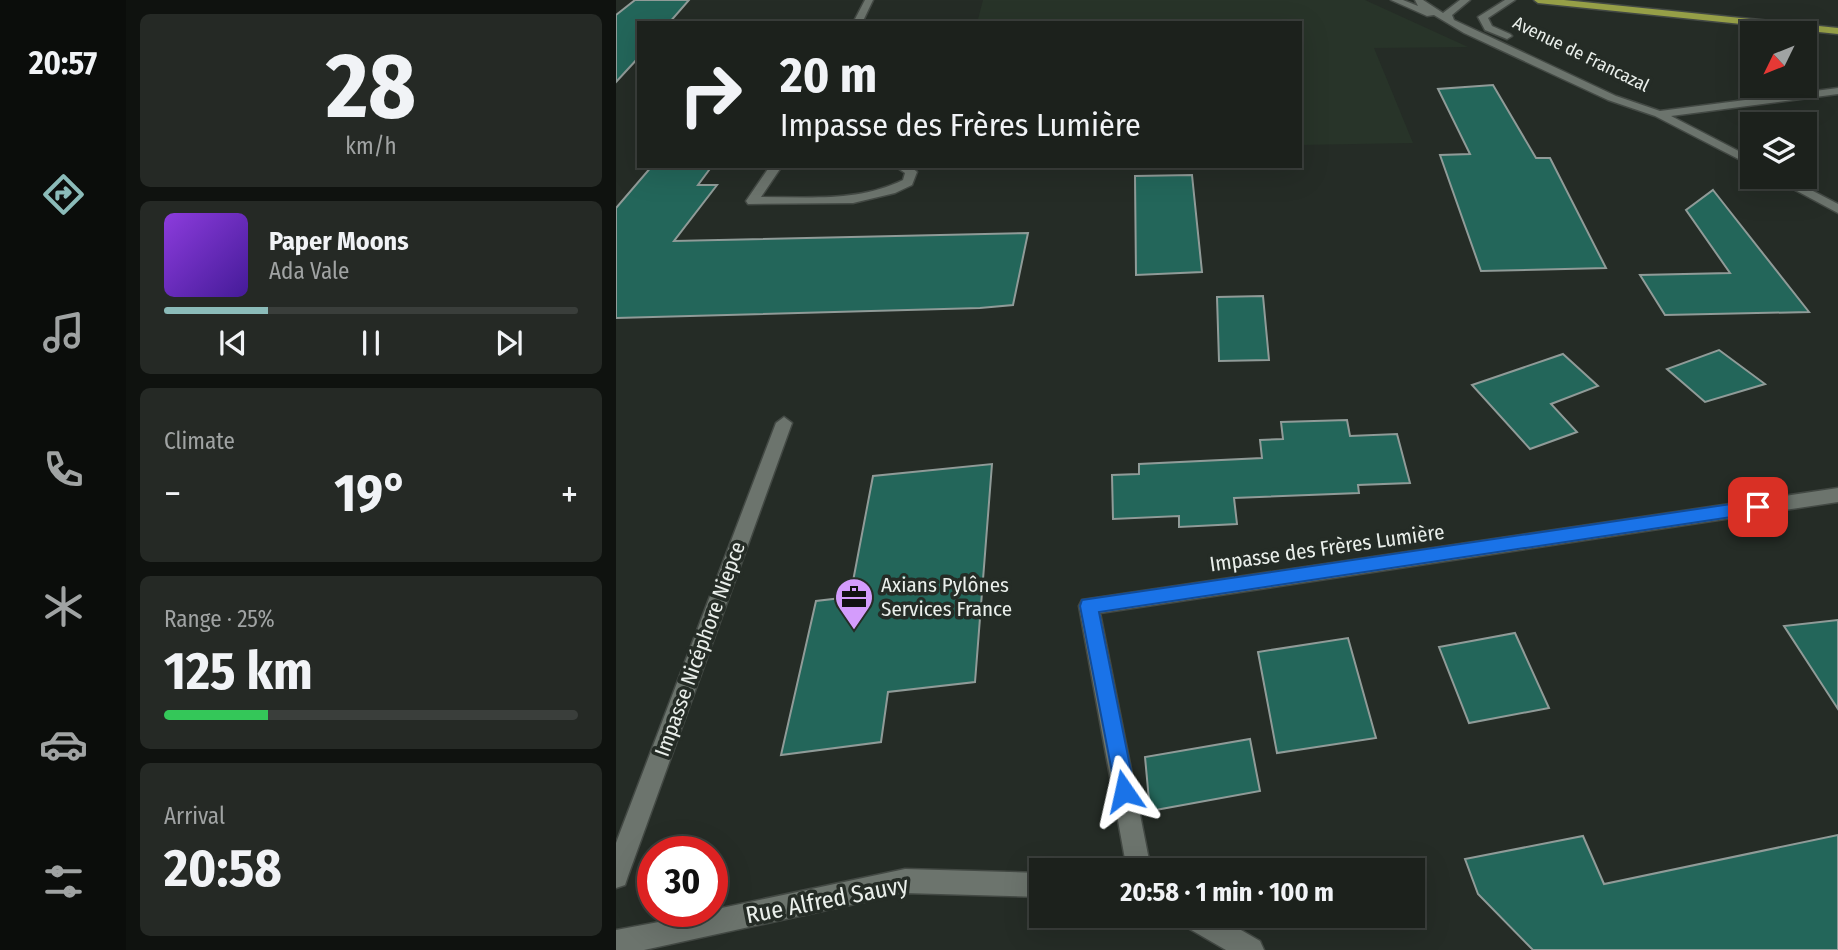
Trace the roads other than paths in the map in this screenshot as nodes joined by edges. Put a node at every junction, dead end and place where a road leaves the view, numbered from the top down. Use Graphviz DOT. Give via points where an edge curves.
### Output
graph roads {
  1 [pos="870,0"];
  2 [pos="1395,0"];
  3 [pos="1419,0"];
  4 [pos="1466,0"];
  5 [pos="1511,0"];
  6 [pos="1538,0"];
  7 [pos="858,21"];
  8 [pos="1450,21"];
  9 [pos="1838,31"];
  10 [pos="1513,39"];
  11 [pos="1550,56"];
  12 [pos="1575,68"];
  13 [pos="1587,74"];
  14 [pos="1838,92"];
  15 [pos="1659,114"];
  16 [pos="1740,157"];
  17 [pos="775,168"];
  18 [pos="904,168"];
  19 [pos="1800,189"];
  20 [pos="1838,209"];
  21 [pos="784,423"];
  22 [pos="1838,495"];
  23 [pos="1137,858"];
  24 [pos="616,876"];
  25 [pos="1029,885"];
  26 [pos="1213,928"];
  27 [pos="616,943"];
  28 [pos="1251,950"];
  1 -- 7 [label="street"];
  2 -- 8 [label="street, Avenue de Francazal"];
  3 -- 8 [label="street, Avenue de Francazal"];
  4 -- 8 [label="street" via="1447,14"];
  5 -- 10 [label="street, Avenue de Francazal" via="1483,17 1488,28"];
  6 -- 9 [label="main road"];
  8 -- 15 [label="street, Avenue de Francazal" via="1612,98"];
  11 -- 12 [label="street, Avenue de Francazal"];
  13 -- 15 [label="street, Avenue de Francazal"];
  14 -- 15 [label="street"];
  15 -- 16 [label="street, Avenue de Francazal"];
  17 -- 18 [label="street" via="752,201 872,198 908,182 911,172"];
  19 -- 20 [label="street"];
  21 -- 24 [label="street, Impasse Nicéphore Niepce"];
  22 -- 23 [label="street, Impasse des Frères Lumière" via="1089,606"];
  25 -- 27 [label="street, Rue Alfred Sauvy" via="905,881"];
  26 -- 28 [label="street"];
}
